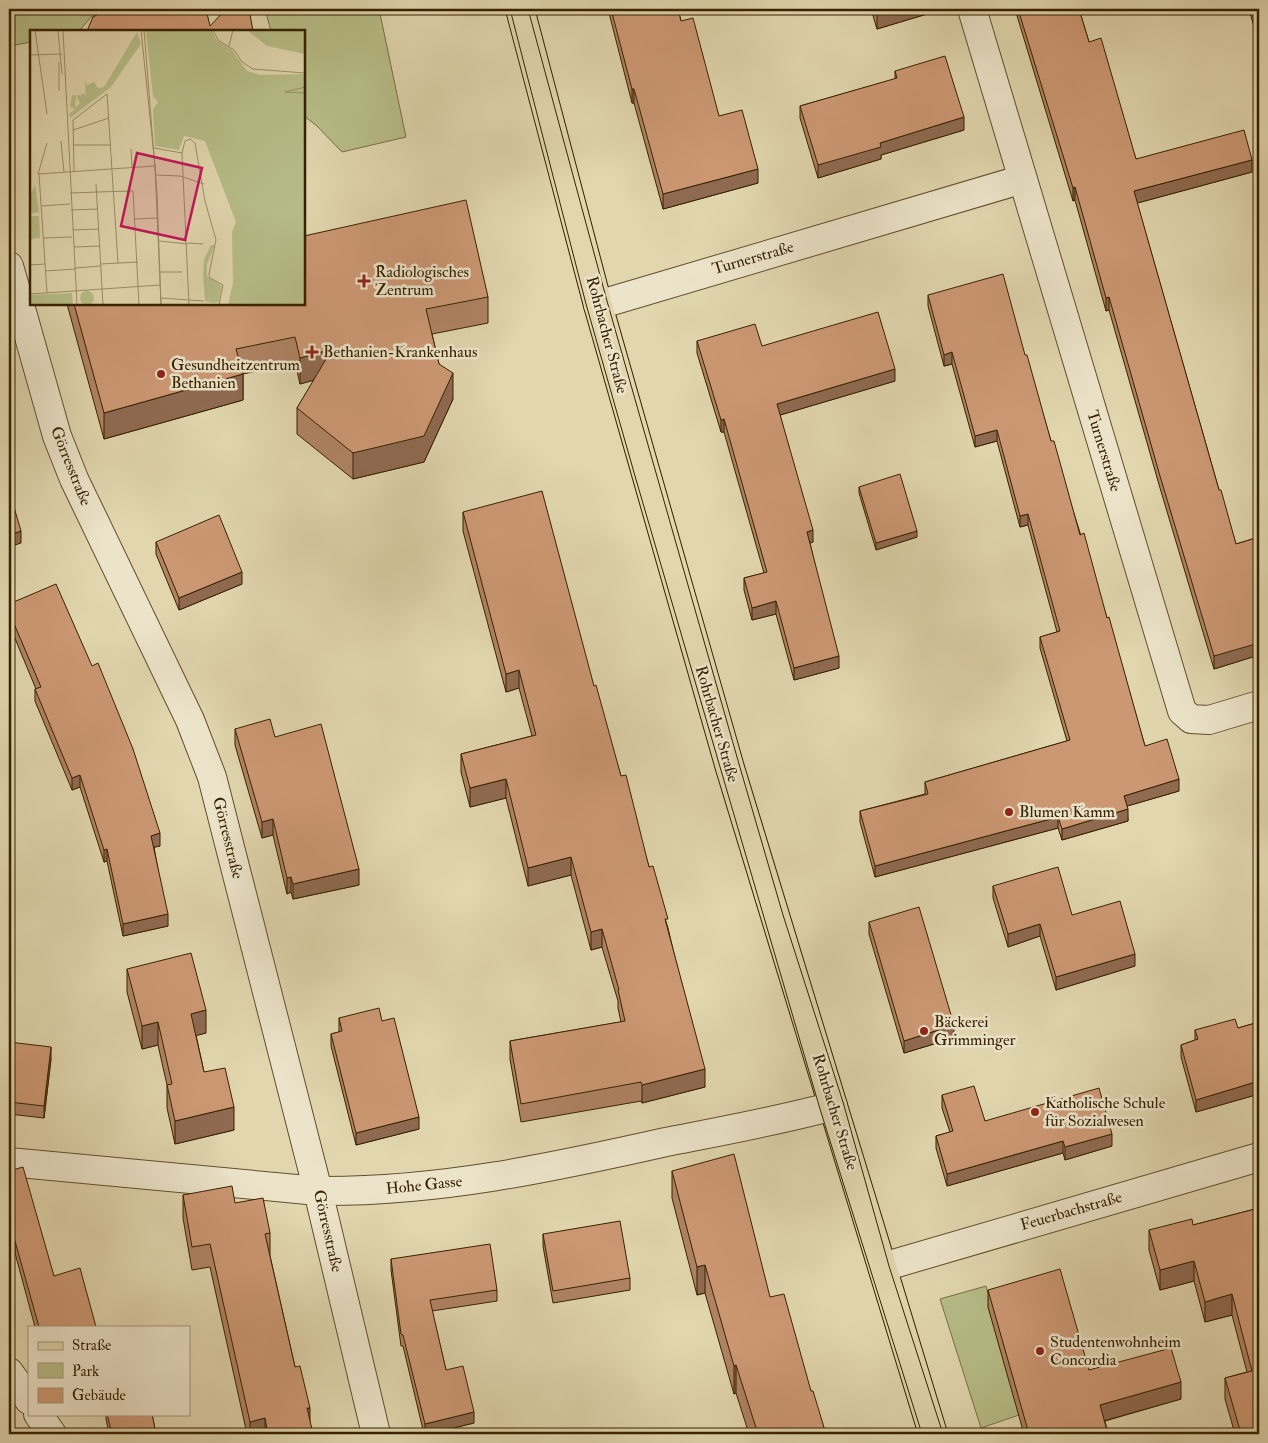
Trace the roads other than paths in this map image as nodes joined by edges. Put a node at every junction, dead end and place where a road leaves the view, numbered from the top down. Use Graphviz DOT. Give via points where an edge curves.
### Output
graph roads {
  1 [pos="520,9"];
  2 [pos="972,9"];
  3 [pos="1022,179"];
  4 [pos="9,266"];
  5 [pos="598,305"];
  6 [pos="1259,705"];
  7 [pos="833,1106"];
  8 [pos="1259,1157"];
  9 [pos="9,1162"];
  10 [pos="318,1191"];
  11 [pos="882,1267"];
  12 [pos="9,1372"];
  13 [pos="28,1399"];
  14 [pos="39,1416"];
  15 [pos="52,1434"];
  16 [pos="376,1434"];
  17 [pos="933,1434"];
  1 -- 5 [label="main road, Rohrbacher Straße"];
  2 -- 3 [label="street, Turnerstraße"];
  3 -- 5 [label="street, Turnerstraße"];
  3 -- 6 [label="street, Turnerstraße" via="1182,711 1191,720 1209,720"];
  4 -- 10 [label="street, Görresstraße" via="57,436 74,479 190,720 212,777"];
  5 -- 7 [label="main road, Rohrbacher Straße" via="730,768"];
  7 -- 10 [label="street, Hohe Gasse" via="576,1162 455,1183 365,1191"];
  7 -- 11 [label="main road, Rohrbacher Straße"];
  8 -- 11 [label="street, Feuerbachstraße"];
  9 -- 10 [label="street, Hohe Gasse"];
  10 -- 16 [label="street, Görresstraße"];
  11 -- 17 [label="main road, Rohrbacher Straße"];
  12 -- 13 [label="street"];
  14 -- 15 [label="street"];
}
